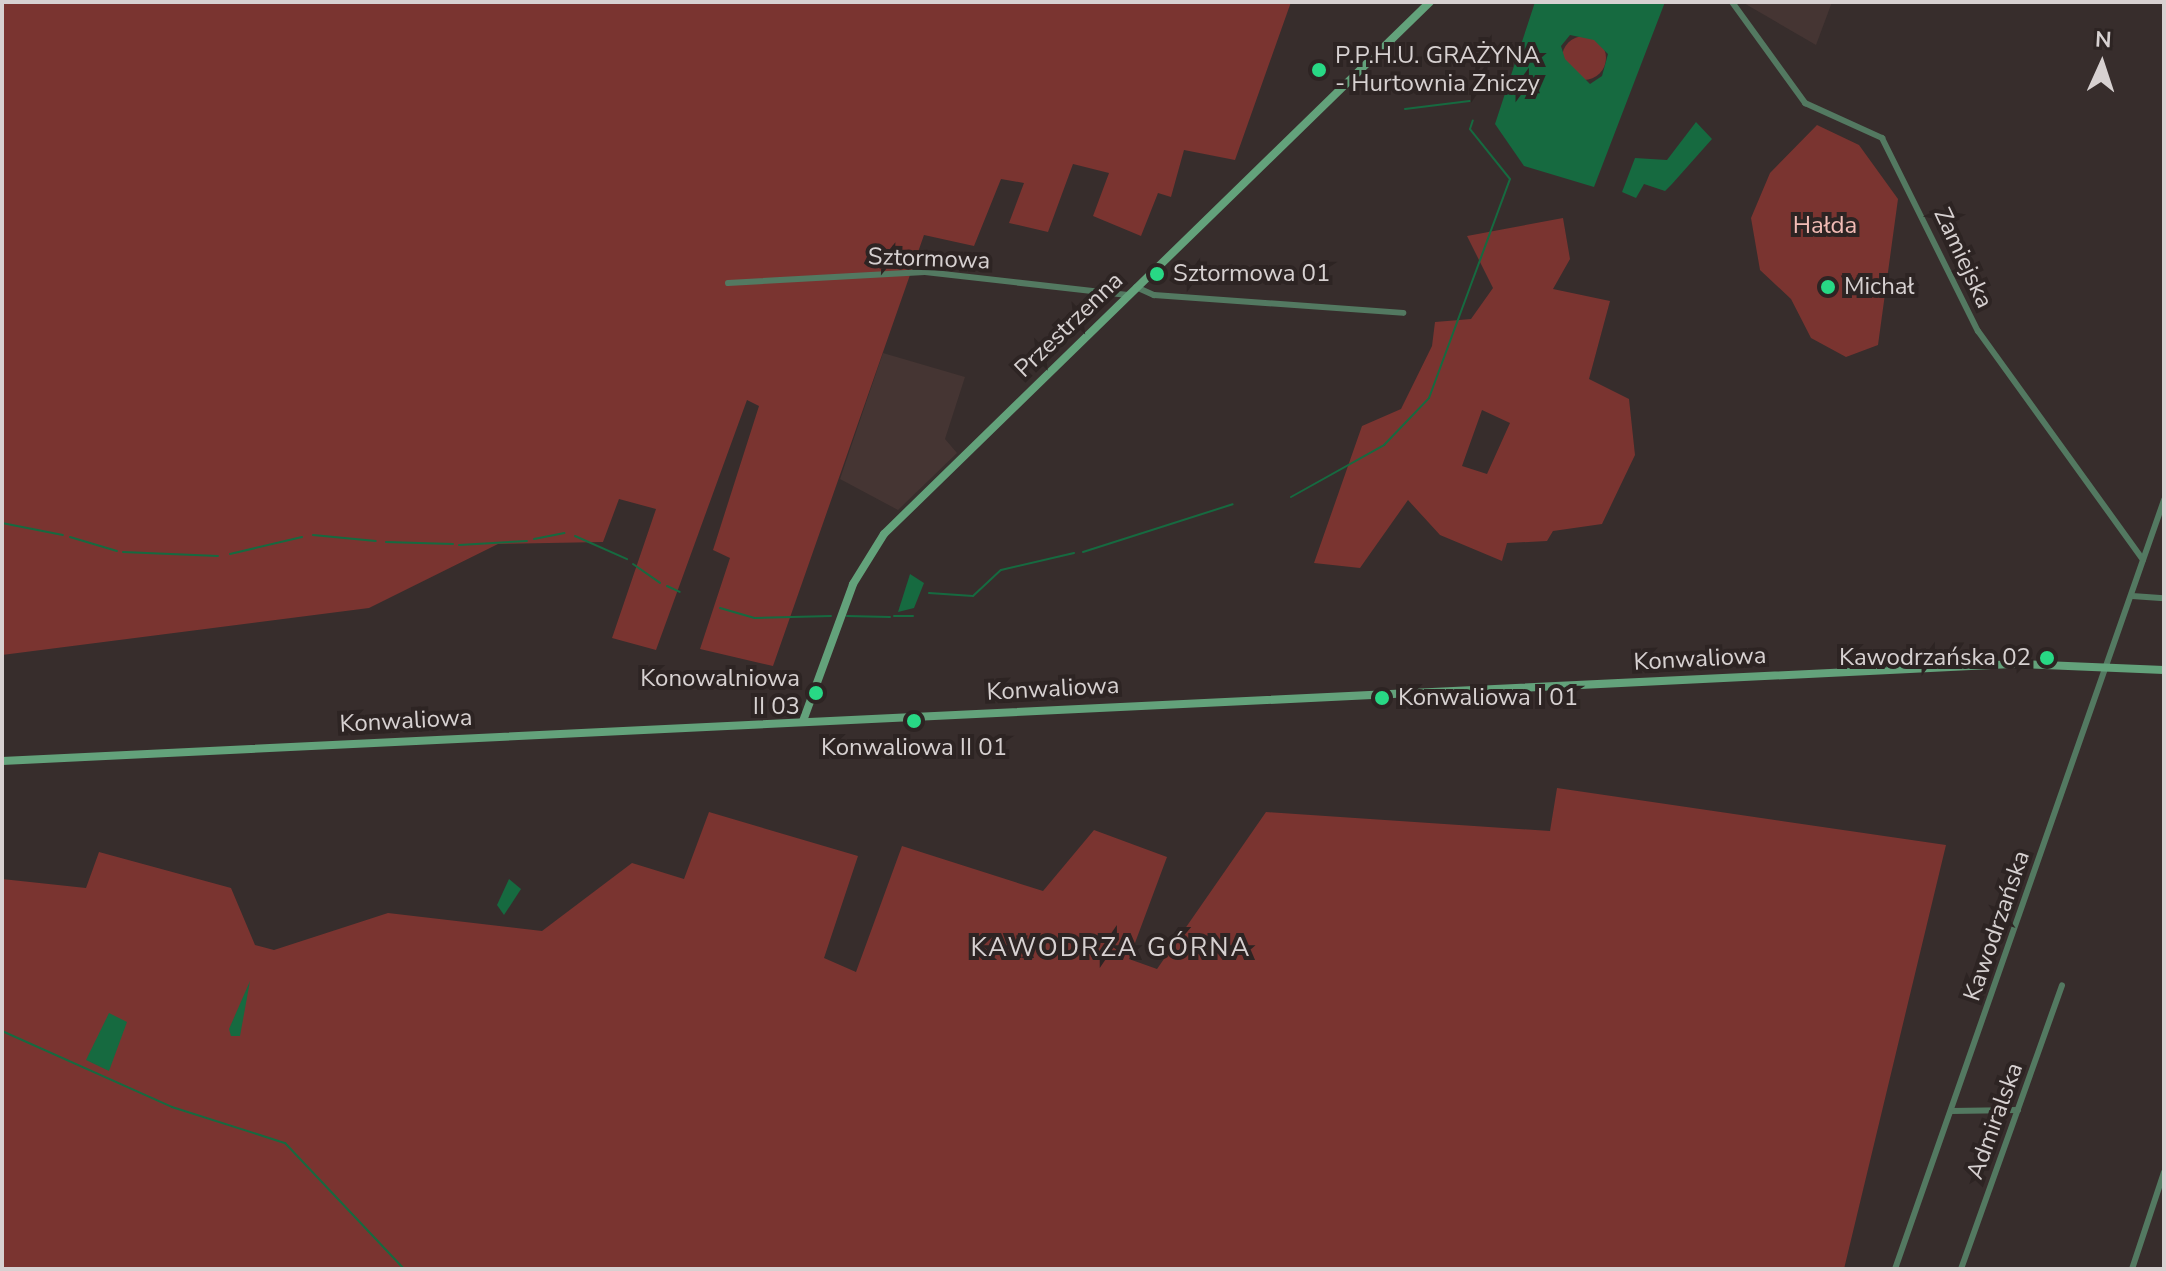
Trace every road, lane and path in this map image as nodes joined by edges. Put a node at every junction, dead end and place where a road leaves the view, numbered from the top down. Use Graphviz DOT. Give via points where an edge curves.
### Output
graph roads {
  1 [pos="1430,2"];
  2 [pos="1732,2"];
  3 [pos="728,283"];
  4 [pos="1136,287"];
  5 [pos="1128,295"];
  6 [pos="1403,313"];
  7 [pos="2164,500"];
  8 [pos="2143,560"];
  9 [pos="2132,596"];
  10 [pos="2164,598"];
  11 [pos="2106,665"];
  12 [pos="2164,670"];
  13 [pos="803,721"];
  14 [pos="2,761"];
  15 [pos="2062,985"];
  16 [pos="2018,1110"];
  17 [pos="1951,1111"];
  18 [pos="2164,1172"];
  19 [pos="1895,1269"];
  20 [pos="1961,1269"];
  21 [pos="2132,1269"];
  1 -- 4 [label="street, Przestrzenna"];
  2 -- 8 [label="street, Zamiejska" via="1805,103 1882,138 1978,331"];
  3 -- 5 [label="street, Sztormowa" via="925,272"];
  4 -- 5 [label="street, Przestrzenna"];
  4 -- 6 [label="street" via="1154,295"];
  5 -- 13 [label="street, Przestrzenna" via="871,550"];
  7 -- 8 [label="street, Kawodrzańska"];
  8 -- 9 [label="street, Kawodrzańska"];
  9 -- 10 [label="street"];
  9 -- 11 [label="street, Kawodrzańska"];
  11 -- 12 [label="street, Konwaliowa"];
  11 -- 13 [label="street, Konwaliowa"];
  11 -- 17 [label="street, Kawodrzańska"];
  13 -- 14 [label="street, Konwaliowa"];
  15 -- 16 [label="street, Admiralska"];
  16 -- 17 [label="street"];
  16 -- 20 [label="street, Admiralska"];
  17 -- 19 [label="street, Kawodrzańska"];
  18 -- 21 [label="street"];
}
